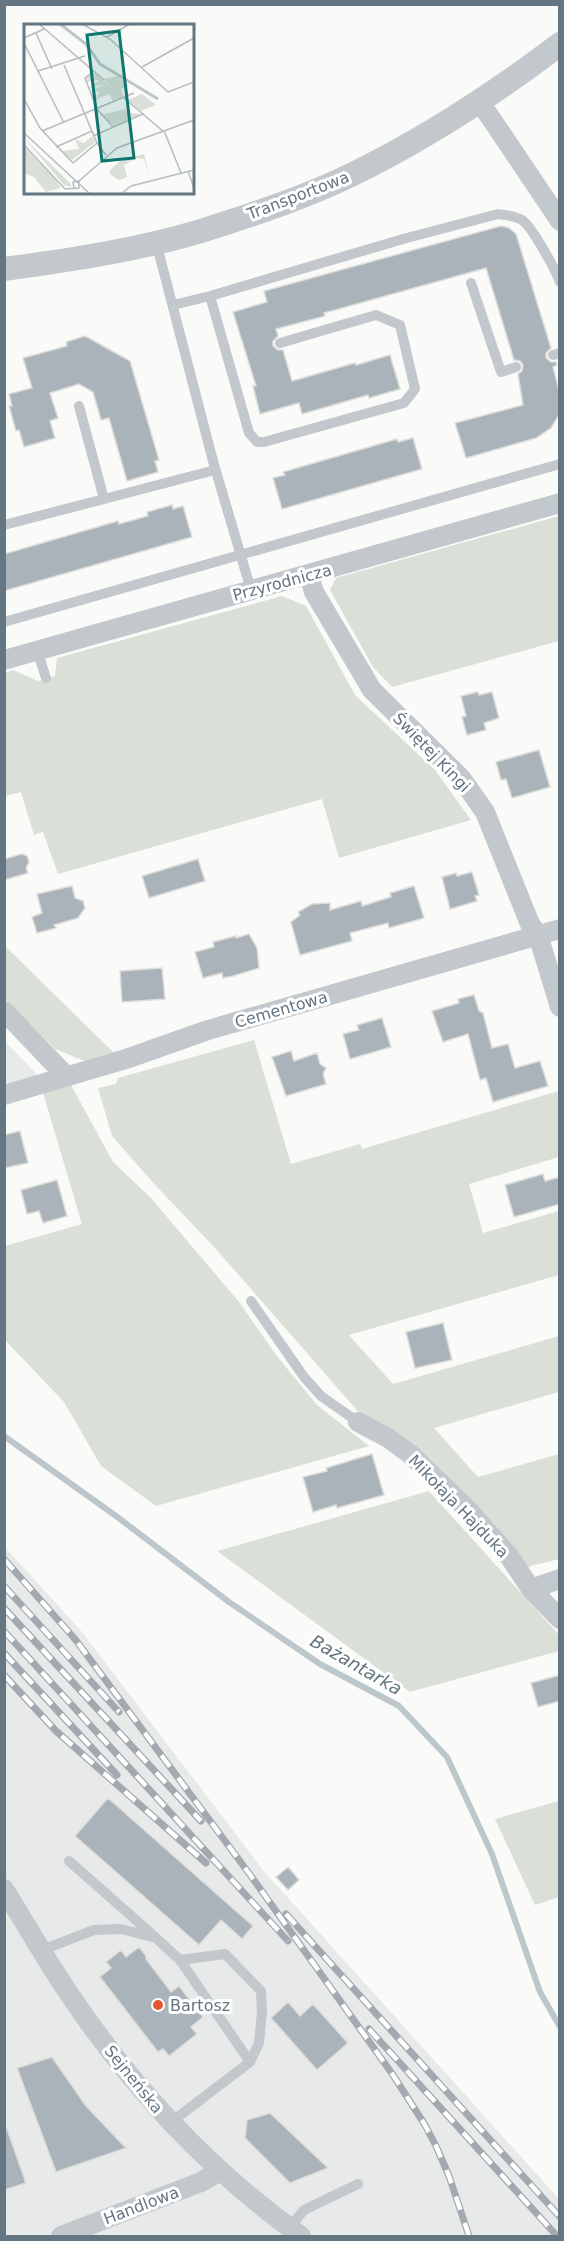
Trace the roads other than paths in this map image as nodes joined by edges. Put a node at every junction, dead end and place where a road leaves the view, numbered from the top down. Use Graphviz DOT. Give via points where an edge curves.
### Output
graph roads {
  1 [pos="560,44"];
  2 [pos="480,102"];
  3 [pos="560,221"];
  4 [pos="156,242"];
  5 [pos="4,269"];
  6 [pos="560,282"];
  7 [pos="471,283"];
  8 [pos="210,296"];
  9 [pos="173,305"];
  10 [pos="280,343"];
  11 [pos="516,367"];
  12 [pos="79,406"];
  13 [pos="560,464"];
  14 [pos="215,470"];
  15 [pos="104,499"];
  16 [pos="560,503"];
  17 [pos="4,525"];
  18 [pos="240,553"];
  19 [pos="309,575"];
  20 [pos="251,590"];
  21 [pos="4,622"];
  22 [pos="37,650"];
  23 [pos="4,660"];
  24 [pos="45,678"];
  25 [pos="560,929"];
  26 [pos="538,935"];
  27 [pos="560,1007"];
  28 [pos="4,1011"];
  29 [pos="66,1076"];
  30 [pos="4,1095"];
  31 [pos="251,1301"];
  32 [pos="358,1422"];
  33 [pos="560,1579"];
  34 [pos="531,1589"];
  35 [pos="560,1619"];
  36 [pos="69,1861"];
  37 [pos="4,1888"];
  38 [pos="156,1938"];
  39 [pos="42,1950"];
  40 [pos="180,1960"];
  41 [pos="250,2062"];
  42 [pos="170,2123"];
  43 [pos="220,2172"];
  44 [pos="358,2184"];
  45 [pos="295,2232"];
  46 [pos="62,2236"];
  1 -- 2 [label="street, Transportowa"];
  2 -- 3 [label="street"];
  2 -- 4 [label="street, Transportowa" via="350,175 201,231"];
  4 -- 5 [label="street, Transportowa" via="74,260"];
  4 -- 9 [label="lane"];
  6 -- 8 [label="lane" via="524,221 498,214"];
  7 -- 11 [label="lane" via="501,372"];
  8 -- 9 [label="lane"];
  8 -- 10 [label="lane" via="249,433 257,442 404,403 415,389 400,326 376,315"];
  9 -- 14 [label="lane"];
  12 -- 15 [label="lane"];
  13 -- 18 [label="lane"];
  14 -- 15 [label="lane"];
  14 -- 18 [label="lane"];
  15 -- 17 [label="lane"];
  16 -- 19 [label="street, Przyrodnicza"];
  18 -- 20 [label="lane"];
  18 -- 21 [label="lane"];
  19 -- 20 [label="street, Przyrodnicza"];
  19 -- 26 [label="street, Świętej Kingi" via="314,592 372,690 461,778 485,812"];
  20 -- 22 [label="street, Przyrodnicza"];
  22 -- 23 [label="street, Przyrodnicza"];
  22 -- 24 [label="lane"];
  25 -- 26 [label="street, Cementowa"];
  26 -- 27 [label="street, Świętej Kingi"];
  26 -- 29 [label="street, Cementowa" via="208,1030"];
  28 -- 29 [label="street"];
  29 -- 30 [label="street, Cementowa"];
  31 -- 32 [label="lane, Mikołaja Hajduka" via="304,1377 321,1396"];
  32 -- 34 [label="street, Mikołaja Hajduka" via="410,1454 468,1510 509,1556"];
  33 -- 34 [label="street"];
  34 -- 35 [label="street, Mikołaja Hajduka"];
  36 -- 38 [label="lane"];
  37 -- 39 [label="street, Sejneńska"];
  38 -- 39 [label="lane" via="121,1929 94,1930"];
  38 -- 40 [label="lane"];
  39 -- 42 [label="street, Sejneńska" via="89,2022"];
  40 -- 41 [label="lane"];
  40 -- 41 [label="lane" via="225,1954 261,1991 258,2043"];
  41 -- 42 [label="lane"];
  42 -- 43 [label="street, Sejneńska"];
  43 -- 45 [label="street, Sejneńska"];
  43 -- 46 [label="street, Handlowa"];
  44 -- 45 [label="lane" via="304,2210"];
}
